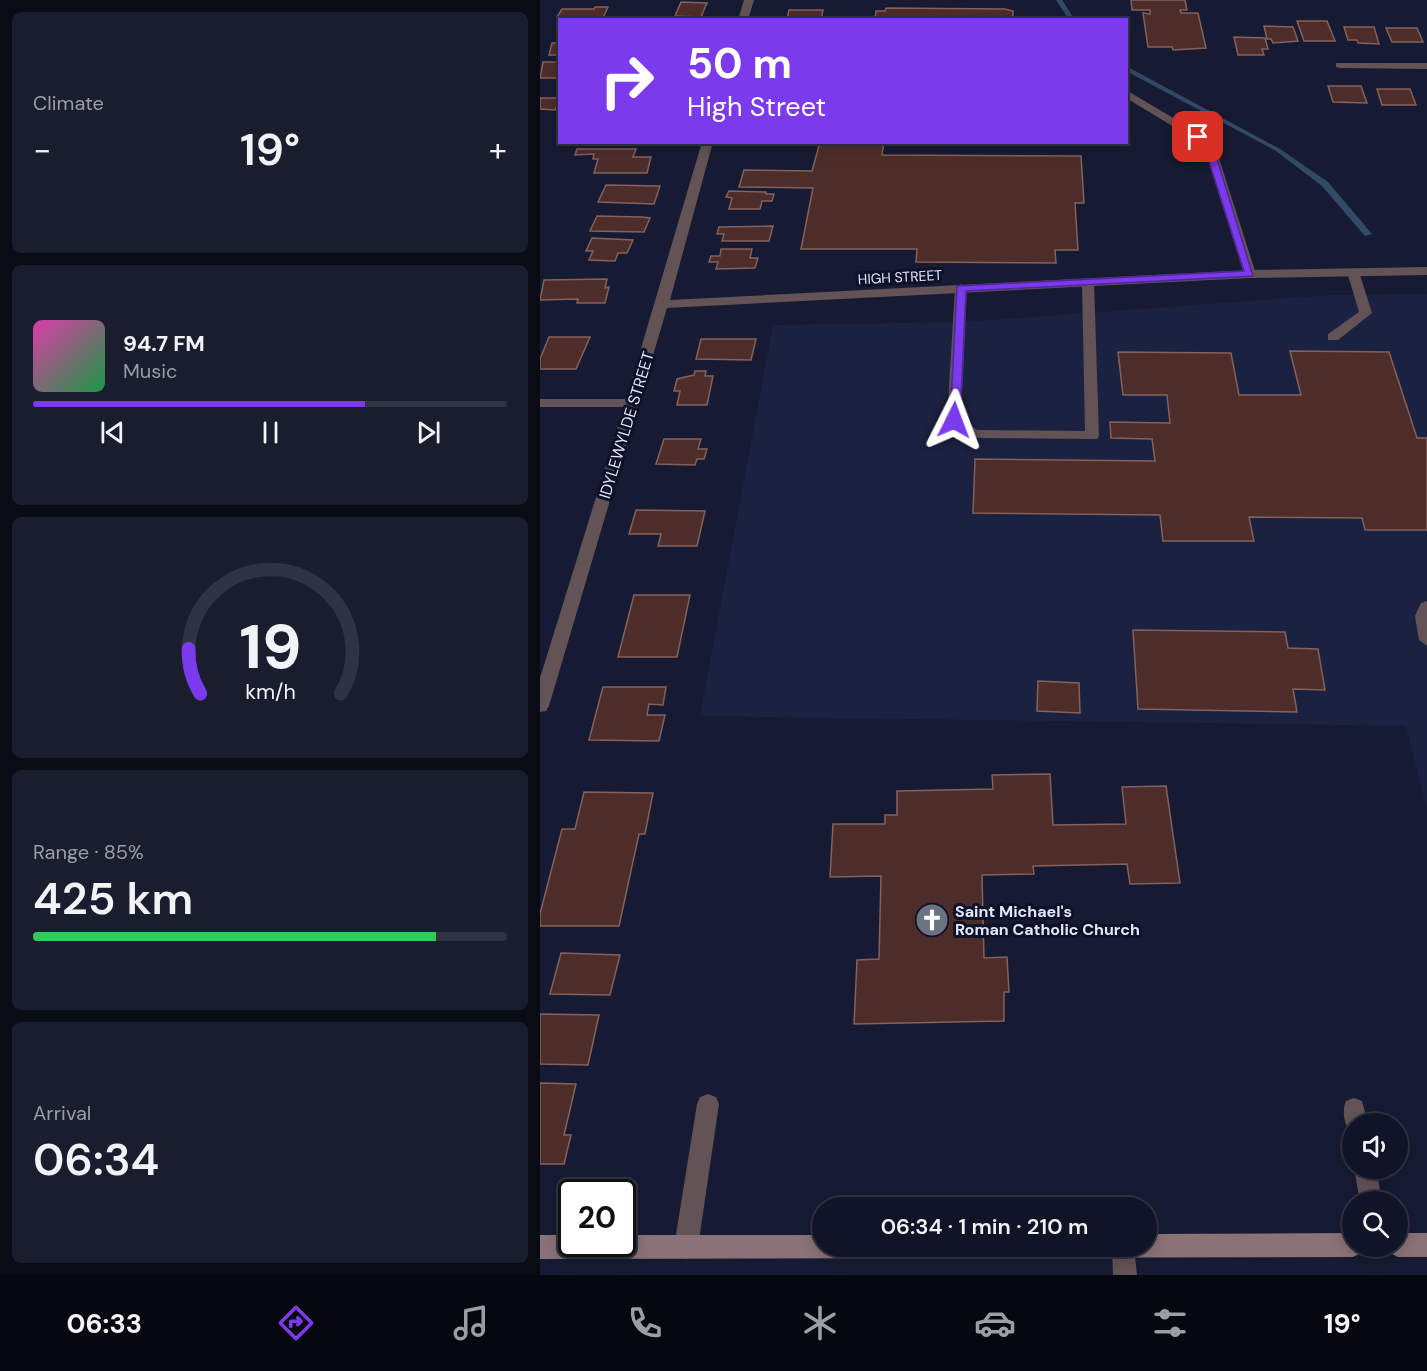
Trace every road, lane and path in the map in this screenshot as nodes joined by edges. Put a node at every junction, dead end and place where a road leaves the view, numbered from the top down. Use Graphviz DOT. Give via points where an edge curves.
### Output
graph roads {
  1 [pos="748,0"];
  2 [pos="744,18"];
  3 [pos="1340,65"];
  4 [pos="1427,66"];
  5 [pos="1128,94"];
  6 [pos="707,144"];
  7 [pos="1427,271"];
  8 [pos="1353,272"];
  9 [pos="1250,274"];
  10 [pos="1088,282"];
  11 [pos="961,288"];
  12 [pos="662,304"];
  13 [pos="1333,337"];
  14 [pos="540,403"];
  15 [pos="631,409"];
  16 [pos="1427,607"];
  17 [pos="1427,640"];
  18 [pos="540,706"];
  19 [pos="708,1104"];
  20 [pos="1342,1245"];
  21 [pos="1408,1245"];
  22 [pos="1427,1245"];
  23 [pos="540,1247"];
  24 [pos="686,1247"];
  25 [pos="812,1247"];
  26 [pos="1157,1247"];
  27 [pos="1124,1257"];
  28 [pos="1125,1275"];
  1 -- 2 [label="street"];
  3 -- 4 [label="street"];
  5 -- 9 [label="street" via="1198,137 1210,149"];
  6 -- 12 [label="street, IDYLEWYLDE STREET"];
  7 -- 8 [label="street, HIGH STREET"];
  8 -- 9 [label="street, HIGH STREET"];
  8 -- 13 [label="street" via="1366,312"];
  9 -- 10 [label="street, HIGH STREET"];
  10 -- 11 [label="street, HIGH STREET"];
  10 -- 11 [label="street" via="1092,436 974,434 954,420"];
  11 -- 12 [label="street, HIGH STREET"];
  12 -- 15 [label="street, IDYLEWYLDE STREET"];
  14 -- 15 [label="street" via="631,403"];
  15 -- 18 [label="street, IDYLEWYLDE STREET"];
  16 -- 17 [label="street"];
  19 -- 24 [label="street"];
  20 -- 26 [label="main road"];
  21 -- 22 [label="main road"];
  23 -- 24 [label="main road"];
  24 -- 25 [label="main road"];
  27 -- 28 [label="street"];
}
